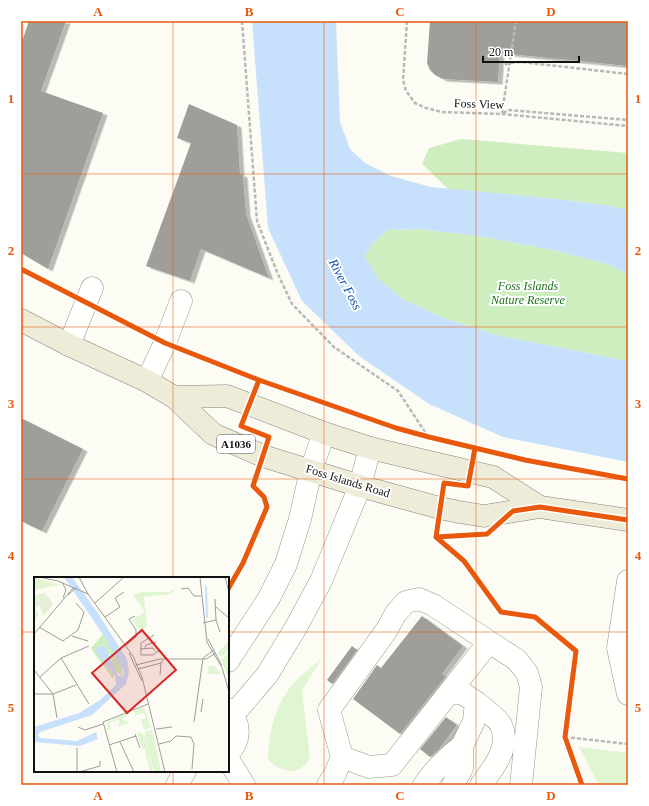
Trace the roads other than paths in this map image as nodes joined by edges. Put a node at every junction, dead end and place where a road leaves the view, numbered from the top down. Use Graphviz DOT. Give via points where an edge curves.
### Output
graph roads {
  1 [pos="92,288"];
  2 [pos="181,301"];
  3 [pos="21,320"];
  4 [pos="69,345"];
  5 [pos="147,381"];
  6 [pos="174,397"];
  7 [pos="324,433"];
  8 [pos="370,448"];
  9 [pos="311,470"];
  10 [pos="360,486"];
  11 [pos="540,507"];
  12 [pos="628,520"];
  13 [pos="628,581"];
  14 [pos="489,642"];
  15 [pos="229,658"];
  16 [pos="449,693"];
  17 [pos="628,694"];
  18 [pos="476,702"];
  19 [pos="231,712"];
  20 [pos="462,746"];
  21 [pos="229,752"];
  22 [pos="342,757"];
  23 [pos="229,761"];
  24 [pos="184,772"];
  25 [pos="177,785"];
  26 [pos="244,785"];
  27 [pos="328,785"];
  28 [pos="424,785"];
  29 [pos="453,785"];
  30 [pos="481,785"];
  31 [pos="521,785"];
  1 -- 4 [label="lane"];
  2 -- 5 [label="lane"];
  3 -- 4 [label="main road, Foss Islands Road / A1036"];
  4 -- 5 [label="main road, Foss Islands Road / A1036"];
  5 -- 6 [label="main road, Foss Islands Road / A1036"];
  6 -- 7 [label="main road, Foss Islands Road / A1036" via="227,396"];
  6 -- 9 [label="main road, Foss Islands Road / A1036" via="213,434 263,456"];
  7 -- 8 [label="main road, Foss Islands Road / A1036"];
  7 -- 9 [label="lane"];
  8 -- 10 [label="lane"];
  8 -- 11 [label="main road, Foss Islands Road / A1036" via="492,477"];
  9 -- 10 [label="main road, Foss Islands Road / A1036"];
  9 -- 15 [label="lane" via="286,564 269,598"];
  10 -- 11 [label="main road, Foss Islands Road / A1036" via="440,508 484,516"];
  10 -- 19 [label="lane" via="321,581 295,629 267,675"];
  11 -- 12 [label="main road, Foss Islands Road / A1036"];
  13 -- 17 [label="lane" via="618,648"];
  14 -- 16 [label="lane"];
  14 -- 22 [label="lane" via="433,605 419,599 406,602 329,710"];
  14 -- 31 [label="lane" via="517,660 527,673 531,687"];
  16 -- 18 [label="lane" via="462,693"];
  16 -- 22 [label="lane" via="392,765 369,767"];
  18 -- 20 [label="lane" via="474,721"];
  18 -- 30 [label="lane" via="501,724 504,736 503,751"];
  19 -- 21 [label="lane" via="237,723 238,732"];
  20 -- 28 [label="lane" via="447,757"];
  20 -- 29 [label="lane" via="462,768"];
  22 -- 27 [label="lane"];
  23 -- 26 [label="lane"];
  24 -- 25 [label="lane"];
}
